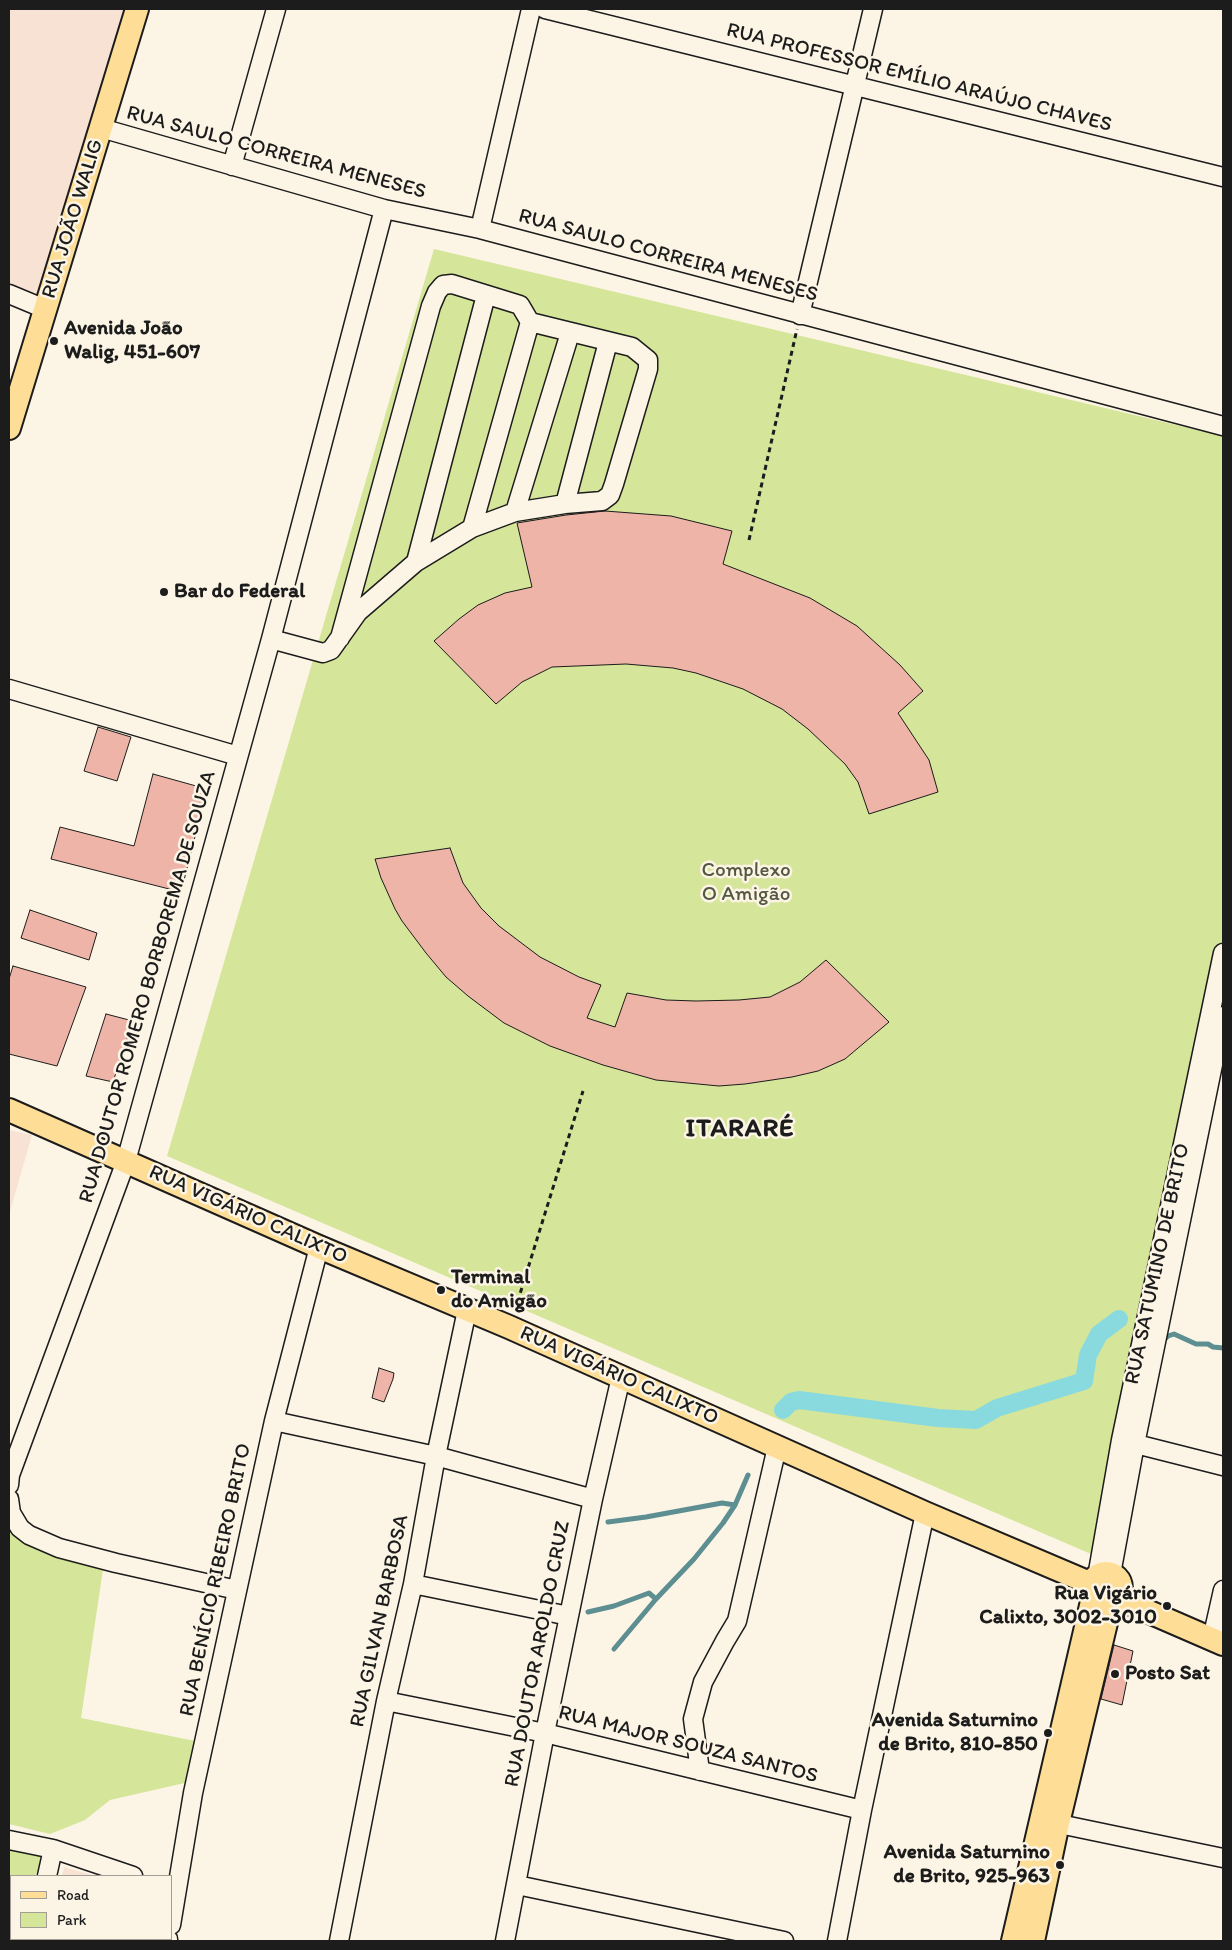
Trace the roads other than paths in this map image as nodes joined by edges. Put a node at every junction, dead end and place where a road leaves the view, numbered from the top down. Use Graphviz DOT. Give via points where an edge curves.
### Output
graph roads {
  1 [pos="137,9"];
  2 [pos="276,9"];
  3 [pos="531,9"];
  4 [pos="545,9"];
  5 [pos="873,9"];
  6 [pos="856,86"];
  7 [pos="101,128"];
  8 [pos="232,166"];
  9 [pos="1223,177"];
  10 [pos="384,208"];
  11 [pos="480,229"];
  12 [pos="9,294"];
  13 [pos="486,294"];
  14 [pos="45,309"];
  15 [pos="800,315"];
  16 [pos="530,322"];
  17 [pos="570,333"];
  18 [pos="608,342"];
  19 [pos="1223,426"];
  20 [pos="9,428"];
  21 [pos="565,504"];
  22 [pos="515,512"];
  23 [pos="472,528"];
  24 [pos="416,562"];
  25 [pos="340,638"];
  26 [pos="271,639"];
  27 [pos="9,689"];
  28 [pos="238,756"];
  29 [pos="1223,953"];
  30 [pos="1223,1016"];
  31 [pos="9,1110"];
  32 [pos="126,1161"];
  33 [pos="319,1247"];
  34 [pos="467,1310"];
  35 [pos="621,1377"];
  36 [pos="274,1421"];
  37 [pos="1128,1442"];
  38 [pos="778,1447"];
  39 [pos="436,1456"];
  40 [pos="1223,1466"];
  41 [pos="9,1485"];
  42 [pos="9,1499"];
  43 [pos="593,1499"];
  44 [pos="925,1513"];
  45 [pos="413,1584"];
  46 [pos="1104,1589"];
  47 [pos="237,1590"];
  48 [pos="1223,1590"];
  49 [pos="569,1616"];
  50 [pos="1218,1642"];
  51 [pos="386,1701"];
  52 [pos="545,1733"];
  53 [pos="700,1771"];
  54 [pos="862,1810"];
  55 [pos="1050,1822"];
  56 [pos="9,1840"];
  57 [pos="53,1850"];
  58 [pos="1223,1858"];
  59 [pos="47,1875"];
  60 [pos="130,1875"];
  61 [pos="517,1886"];
  62 [pos="174,1890"];
  63 [pos="172,1913"];
  64 [pos="339,1941"];
  65 [pos="505,1941"];
  66 [pos="784,1941"];
  67 [pos="837,1941"];
  68 [pos="1013,1941"];
  69 [pos="1032,1941"];
  1 -- 7 [label="main road, RUA JOÃO WALIG"];
  2 -- 8 [label="street"];
  3 -- 11 [label="street"];
  4 -- 6 [label="street, RUA PROFESSOR EMÍLIO ARAÚJO CHAVES"];
  5 -- 6 [label="street"];
  6 -- 9 [label="street, RUA PROFESSOR EMÍLIO ARAÚJO CHAVES"];
  6 -- 15 [label="street"];
  7 -- 8 [label="street, RUA SAULO CORREIRA MENESES"];
  7 -- 14 [label="main road, RUA JOÃO WALIG"];
  8 -- 10 [label="street, RUA SAULO CORREIRA MENESES"];
  10 -- 11 [label="street, RUA SAULO CORREIRA MENESES"];
  10 -- 26 [label="street, RUA DOUTOR ROMERO BORBOREMA DE SOUZA"];
  11 -- 15 [label="street, RUA SAULO CORREIRA MENESES"];
  12 -- 14 [label="street"];
  13 -- 16 [label="street" via="520,305"];
  13 -- 24 [label="street"];
  13 -- 25 [label="street" via="452,284 443,285 437,292"];
  14 -- 20 [label="main road, RUA JOÃO WALIG"];
  15 -- 19 [label="street, RUA SAULO CORREIRA MENESES"];
  16 -- 17 [label="street"];
  16 -- 23 [label="street"];
  17 -- 18 [label="street"];
  17 -- 22 [label="street"];
  18 -- 21 [label="street"];
  18 -- 21 [label="street" via="632,347 648,360 648,369 610,495 602,500"];
  21 -- 22 [label="street"];
  22 -- 23 [label="street"];
  23 -- 24 [label="street"];
  24 -- 25 [label="street" via="358,612"];
  25 -- 26 [label="street" via="331,650 323,653"];
  26 -- 28 [label="street, RUA DOUTOR ROMERO BORBOREMA DE SOUZA"];
  27 -- 28 [label="street"];
  28 -- 32 [label="street, RUA DOUTOR ROMERO BORBOREMA DE SOUZA"];
  29 -- 37 [label="street, RUA SATUMINO DE BRITO"];
  30 -- 37 [label="street, RUA SATUMINO DE BRITO"];
  31 -- 32 [label="main road, RUA VIGÁRIO CALIXTO"];
  32 -- 33 [label="main road, RUA VIGÁRIO CALIXTO"];
  32 -- 41 [label="street, RUA DOUTOR ROMERO BORBOREMA DE SOUZA"];
  33 -- 34 [label="main road, RUA VIGÁRIO CALIXTO"];
  33 -- 36 [label="street, RUA BENÍCIO RIBEIRO BRITO"];
  34 -- 35 [label="main road, RUA VIGÁRIO CALIXTO"];
  34 -- 39 [label="street, RUA GILVAN BARBOSA"];
  35 -- 38 [label="main road, RUA VIGÁRIO CALIXTO"];
  35 -- 43 [label="street, RUA DOUTOR AROLDO CRUZ"];
  36 -- 39 [label="street"];
  36 -- 47 [label="street, RUA BENÍCIO RIBEIRO BRITO"];
  37 -- 40 [label="street"];
  37 -- 46 [label="street, RUA SATUMINO DE BRITO"];
  38 -- 44 [label="main road, RUA VIGÁRIO CALIXTO"];
  38 -- 53 [label="street" via="737,1622 703,1682 693,1719"];
  39 -- 43 [label="street"];
  39 -- 45 [label="street, RUA GILVAN BARBOSA"];
  42 -- 47 [label="street" via="11,1513 20,1528 59,1548"];
  43 -- 49 [label="street, RUA DOUTOR AROLDO CRUZ"];
  44 -- 46 [label="main road, RUA VIGÁRIO CALIXTO"];
  44 -- 54 [label="street"];
  45 -- 49 [label="street"];
  45 -- 51 [label="street, RUA GILVAN BARBOSA"];
  46 -- 50 [label="main road, RUA VIGÁRIO CALIXTO"];
  46 -- 55 [label="main road, RUA SATUMINO DE BRITO"];
  47 -- 62 [label="street, RUA BENÍCIO RIBEIRO BRITO"];
  48 -- 50 [label="street"];
  49 -- 52 [label="street, RUA DOUTOR AROLDO CRUZ"];
  51 -- 52 [label="street, RUA MAJOR SOUZA SANTOS"];
  51 -- 64 [label="street, RUA GILVAN BARBOSA"];
  52 -- 53 [label="street, RUA MAJOR SOUZA SANTOS"];
  52 -- 61 [label="street, RUA DOUTOR AROLDO CRUZ"];
  53 -- 54 [label="street, RUA MAJOR SOUZA SANTOS"];
  54 -- 67 [label="street"];
  55 -- 58 [label="street"];
  55 -- 68 [label="main road, RUA SATUMINO DE BRITO"];
  55 -- 69 [label="main road, RUA SATUMINO DE BRITO"];
  56 -- 57 [label="street"];
  57 -- 59 [label="street"];
  57 -- 60 [label="street"];
  61 -- 65 [label="street, RUA DOUTOR AROLDO CRUZ"];
  61 -- 66 [label="street"];
  62 -- 63 [label="street, RUA BENÍCIO RIBEIRO BRITO"];
}
